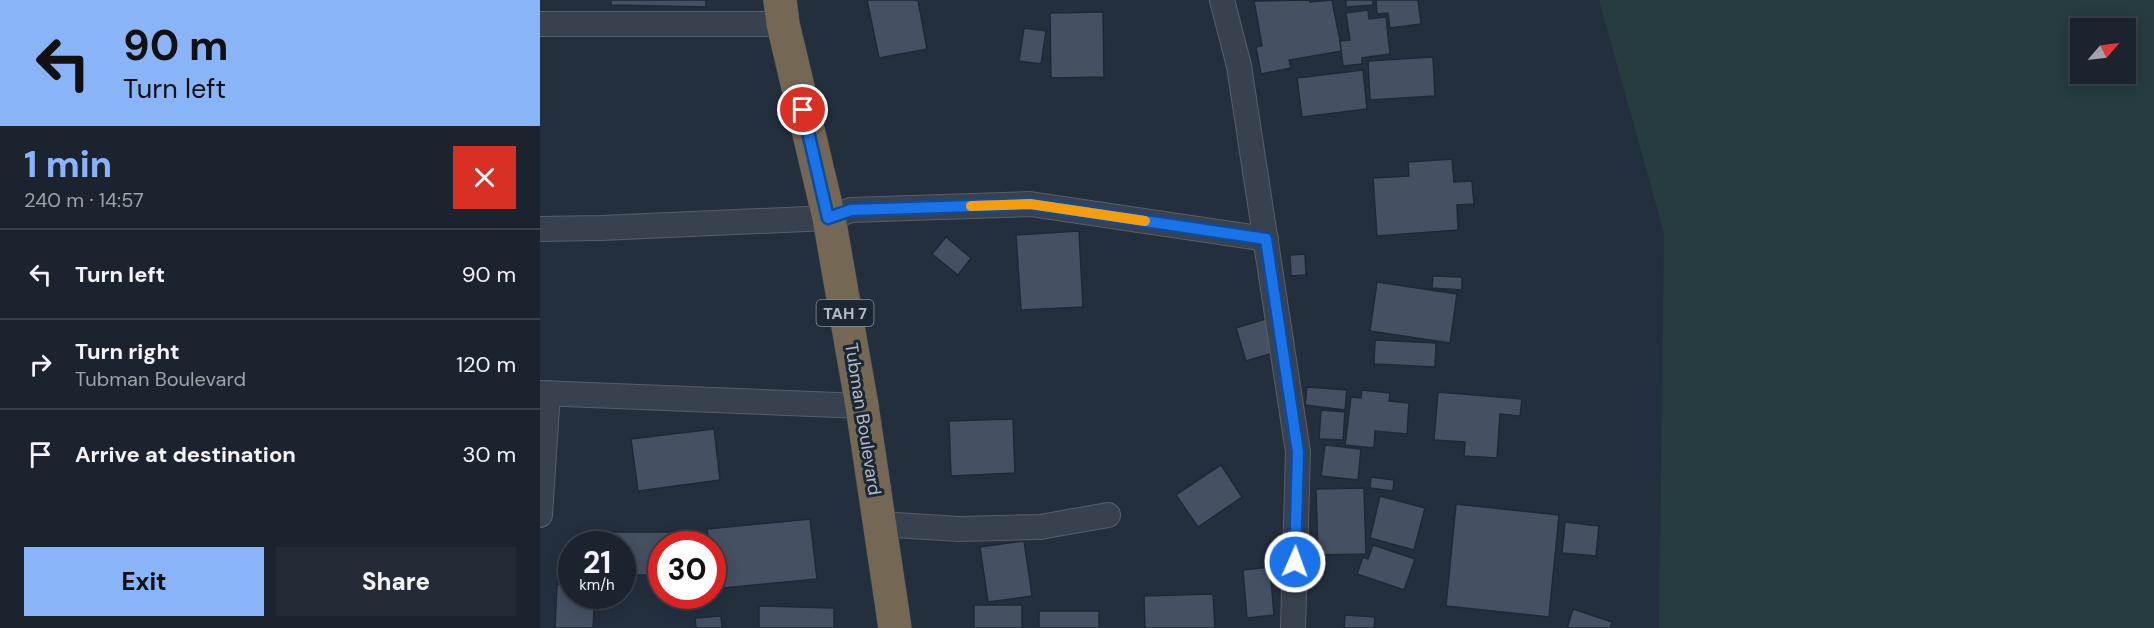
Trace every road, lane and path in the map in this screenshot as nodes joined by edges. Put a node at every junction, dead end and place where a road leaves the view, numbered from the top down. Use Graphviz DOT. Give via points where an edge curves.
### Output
graph roads {
  1 [pos="1222,0"];
  2 [pos="782,12"];
  3 [pos="540,24"];
  4 [pos="828,218"];
  5 [pos="540,228"];
  6 [pos="1266,239"];
  7 [pos="544,393"];
  8 [pos="862,406"];
  9 [pos="540,515"];
  10 [pos="1108,515"];
  11 [pos="879,524"];
  12 [pos="895,628"];
  13 [pos="1293,628"];
  1 -- 6 [label="street" via="1239,66"];
  2 -- 3 [label="street"];
  2 -- 4 [label="highway, Tubman Boulevard / TAH 7"];
  4 -- 5 [label="street"];
  4 -- 6 [label="street" via="851,210 1030,204"];
  4 -- 8 [label="highway, Tubman Boulevard / TAH 7"];
  6 -- 13 [label="street" via="1298,452"];
  7 -- 8 [label="street"];
  7 -- 9 [label="street"];
  8 -- 11 [label="highway, Tubman Boulevard / TAH 7"];
  10 -- 11 [label="street" via="1040,527 959,529"];
  11 -- 12 [label="highway, Tubman Boulevard / TAH 7"];
}
